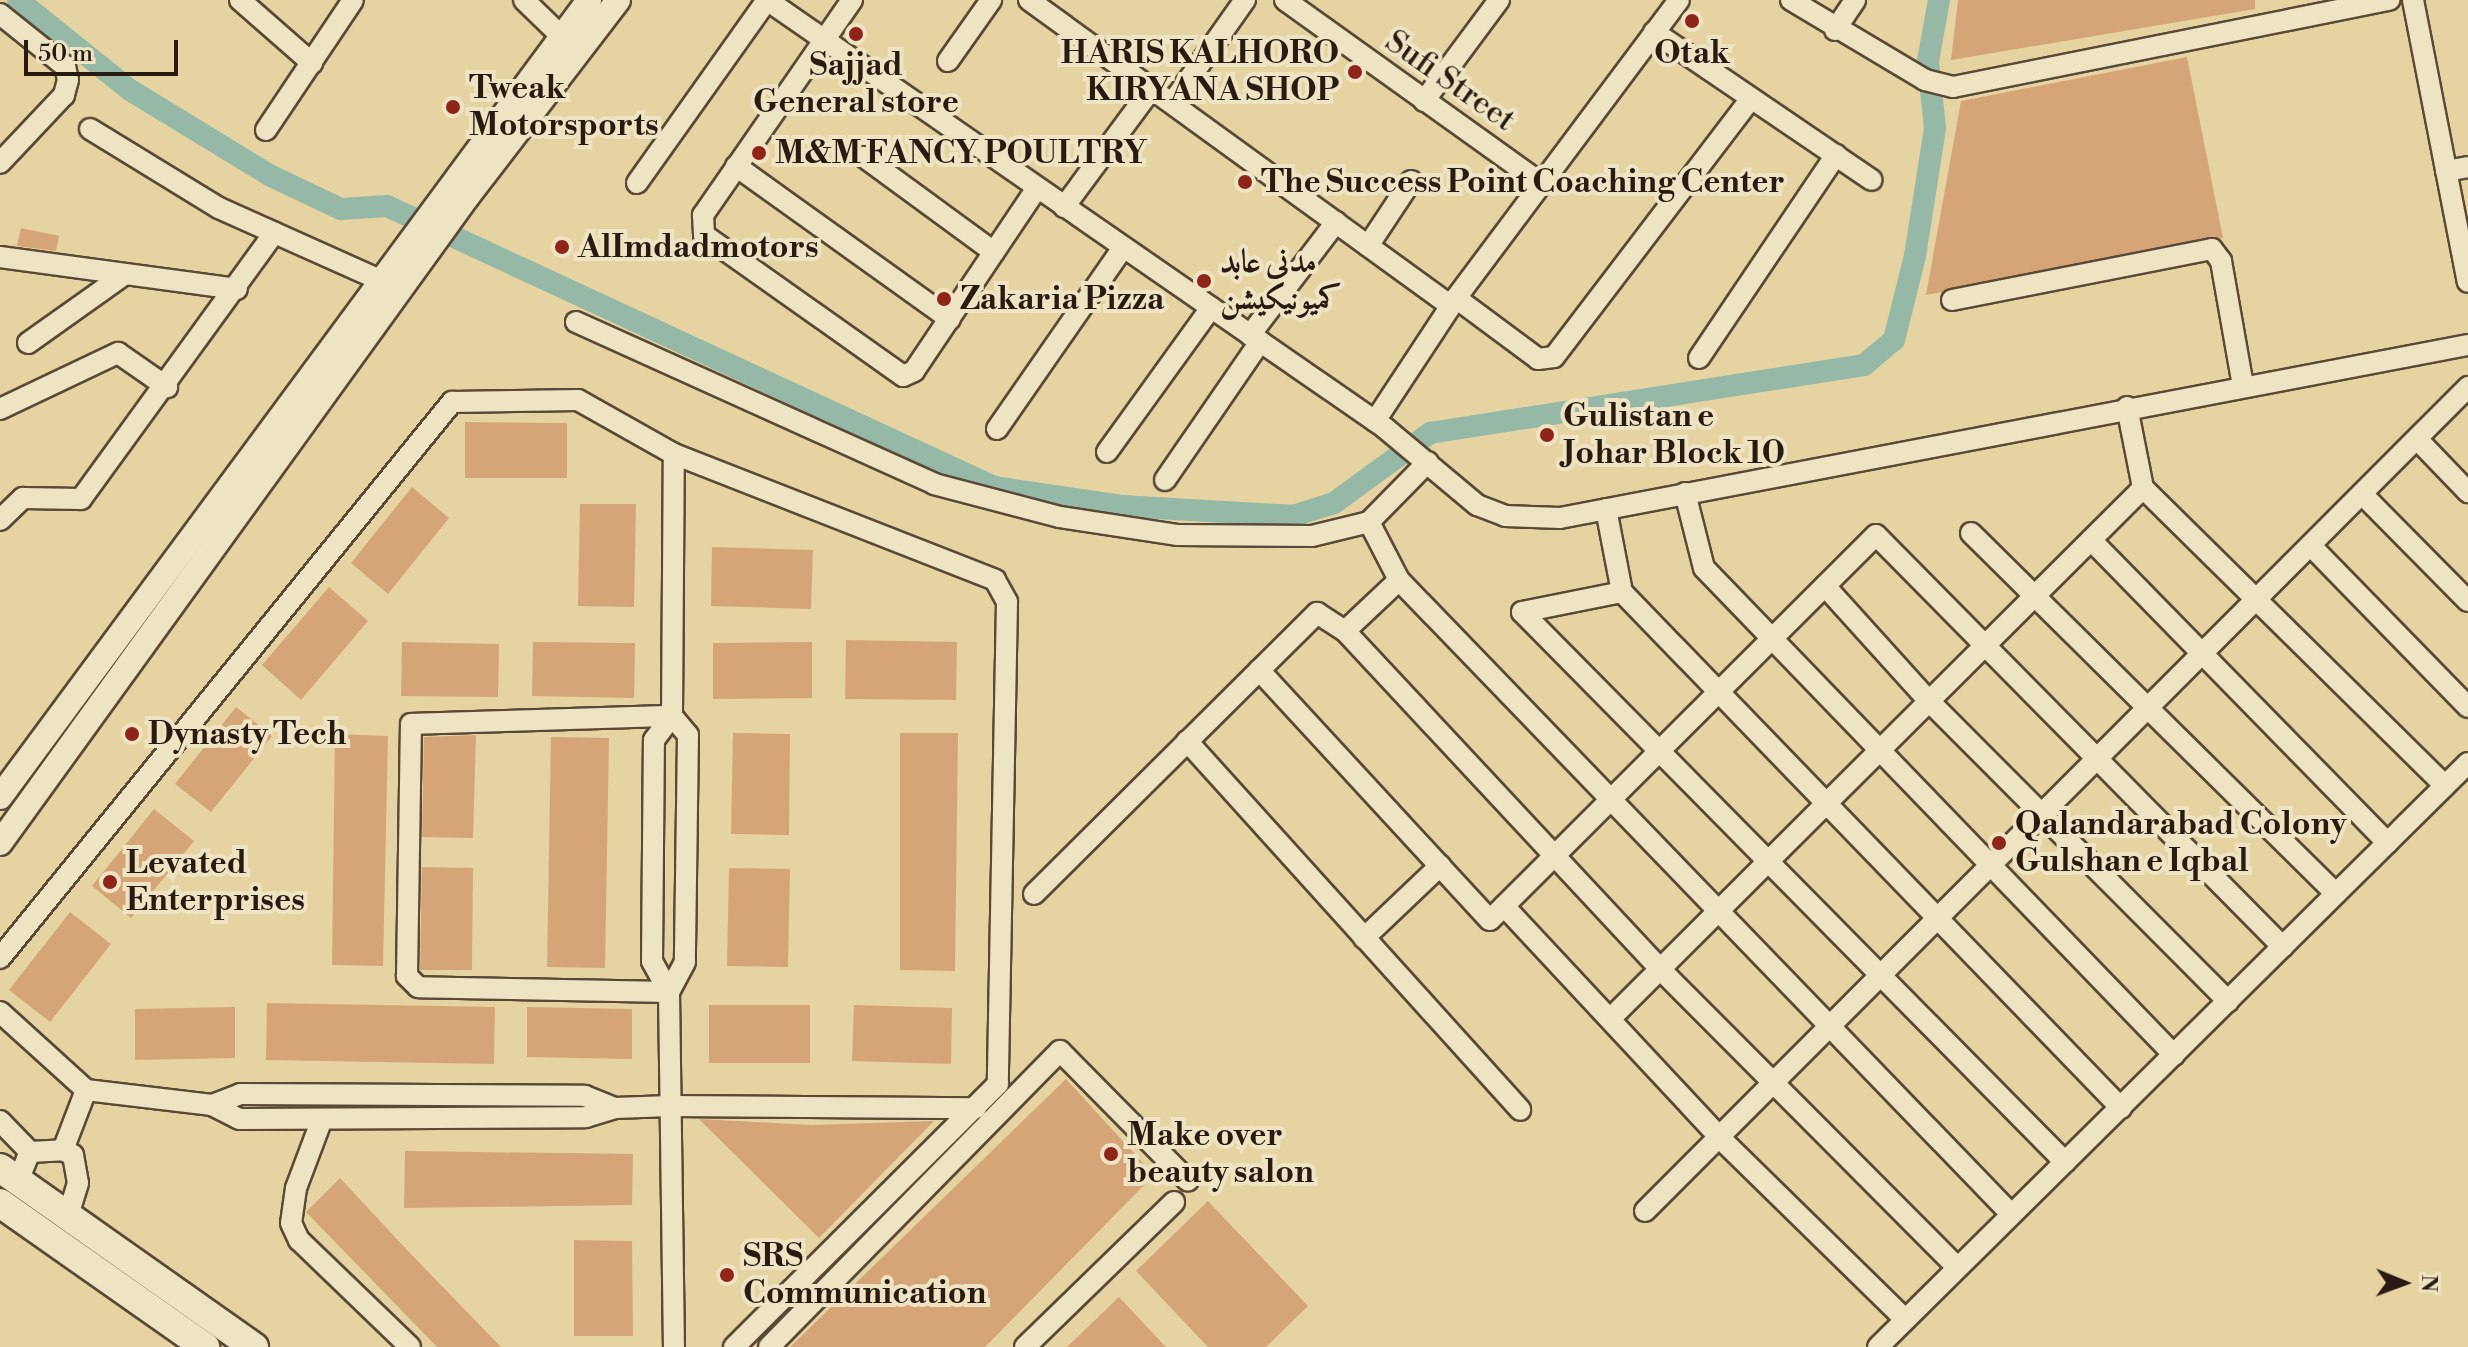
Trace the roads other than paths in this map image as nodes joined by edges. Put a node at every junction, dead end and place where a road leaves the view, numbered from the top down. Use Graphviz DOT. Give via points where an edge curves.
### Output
graph roads {
  1 [pos="240,0"];
  2 [pos="353,0"];
  3 [pos="524,0"];
  4 [pos="589,0"];
  5 [pos="618,0"];
  6 [pos="767,0"];
  7 [pos="852,0"];
  8 [pos="991,0"];
  9 [pos="1029,0"];
  10 [pos="1245,0"];
  11 [pos="1285,0"];
  12 [pos="1499,0"];
  13 [pos="1679,0"];
  14 [pos="1791,0"];
  15 [pos="1855,0"];
  16 [pos="2389,0"];
  17 [pos="2413,0"];
  18 [pos="0,14"];
  19 [pos="1835,30"];
  20 [pos="1654,32"];
  21 [pos="562,37"];
  22 [pos="823,41"];
  23 [pos="948,61"];
  24 [pos="312,63"];
  25 [pos="1152,88"];
  26 [pos="1751,98"];
  27 [pos="1424,101"];
  28 [pos="1173,102"];
  29 [pos="90,129"];
  30 [pos="266,130"];
  31 [pos="1836,155"];
  32 [pos="864,157"];
  33 [pos="0,163"];
  34 [pos="736,166"];
  35 [pos="2468,167"];
  36 [pos="2446,171"];
  37 [pos="1872,180"];
  38 [pos="1411,181"];
  39 [pos="637,183"];
  40 [pos="1541,183"];
  41 [pos="1037,188"];
  42 [pos="459,190"];
  43 [pos="1064,207"];
  44 [pos="1336,222"];
  45 [pos="274,233"];
  46 [pos="1368,246"];
  47 [pos="1123,248"];
  48 [pos="994,252"];
  49 [pos="0,257"];
  50 [pos="396,273"];
  51 [pos="125,274"];
  52 [pos="2468,282"];
  53 [pos="237,289"];
  54 [pos="1952,300"];
  55 [pos="1453,302"];
  56 [pos="1211,308"];
  57 [pos="950,319"];
  58 [pos="576,322"];
  59 [pos="1255,339"];
  60 [pos="28,343"];
  61 [pos="2468,345"];
  62 [pos="1699,358"];
  63 [pos="2243,386"];
  64 [pos="167,387"];
  65 [pos="2468,387"];
  66 [pos="2127,407"];
  67 [pos="0,409"];
  68 [pos="1380,425"];
  69 [pos="997,429"];
  70 [pos="2417,439"];
  71 [pos="1107,452"];
  72 [pos="674,454"];
  73 [pos="1424,459"];
  74 [pos="1165,480"];
  75 [pos="2143,488"];
  76 [pos="2468,492"];
  77 [pos="1685,493"];
  78 [pos="2363,495"];
  79 [pos="1606,509"];
  80 [pos="0,520"];
  81 [pos="1369,522"];
  82 [pos="1971,533"];
  83 [pos="2091,540"];
  84 [pos="2311,546"];
  85 [pos="1399,580"];
  86 [pos="1825,586"];
  87 [pos="1622,592"];
  88 [pos="2035,596"];
  89 [pos="2256,600"];
  90 [pos="2468,601"];
  91 [pos="1345,631"];
  92 [pos="1774,637"];
  93 [pos="1984,646"];
  94 [pos="2203,654"];
  95 [pos="1259,670"];
  96 [pos="1719,692"];
  97 [pos="1929,701"];
  98 [pos="2468,707"];
  99 [pos="2148,709"];
  100 [pos="672,716"];
  101 [pos="1187,741"];
  102 [pos="1662,749"];
  103 [pos="1878,753"];
  104 [pos="2097,761"];
  105 [pos="2468,763"];
  106 [pos="2445,786"];
  107 [pos="0,797"];
  108 [pos="1611,800"];
  109 [pos="1827,803"];
  110 [pos="2045,813"];
  111 [pos="0,843"];
  112 [pos="2388,843"];
  113 [pos="653,849"];
  114 [pos="686,850"];
  115 [pos="1554,855"];
  116 [pos="1770,860"];
  117 [pos="1994,864"];
  118 [pos="1440,866"];
  119 [pos="1034,894"];
  120 [pos="2336,894"];
  121 [pos="1504,906"];
  122 [pos="1718,911"];
  123 [pos="1939,919"];
  124 [pos="1364,938"];
  125 [pos="2283,947"];
  126 [pos="0,958"];
  127 [pos="1660,969"];
  128 [pos="1883,976"];
  129 [pos="669,992"];
  130 [pos="2228,1001"];
  131 [pos="0,1012"];
  132 [pos="1610,1019"];
  133 [pos="1831,1028"];
  134 [pos="2174,1055"];
  135 [pos="1774,1086"];
  136 [pos="86,1090"];
  137 [pos="212,1105"];
  138 [pos="670,1106"];
  139 [pos="615,1108"];
  140 [pos="976,1108"];
  141 [pos="2121,1108"];
  142 [pos="1520,1110"];
  143 [pos="322,1119"];
  144 [pos="0,1121"];
  145 [pos="1721,1139"];
  146 [pos="63,1150"];
  147 [pos="30,1152"];
  148 [pos="2065,1162"];
  149 [pos="1188,1181"];
  150 [pos="4,1193"];
  151 [pos="1174,1202"];
  152 [pos="1645,1211"];
  153 [pos="2011,1214"];
  154 [pos="68,1216"];
  155 [pos="1957,1267"];
  156 [pos="1904,1318"];
  157 [pos="205,1347"];
  158 [pos="254,1347"];
  159 [pos="410,1347"];
  160 [pos="674,1347"];
  161 [pos="734,1347"];
  162 [pos="769,1347"];
  163 [pos="1025,1347"];
  164 [pos="1878,1347"];
  1 -- 24 [label="street"];
  2 -- 24 [label="street"];
  3 -- 21 [label="street"];
  4 -- 21 [label="street"];
  5 -- 42 [label="street"];
  6 -- 22 [label="street"];
  6 -- 39 [label="street"];
  7 -- 22 [label="street"];
  8 -- 23 [label="street"];
  9 -- 25 [label="street"];
  10 -- 28 [label="street"];
  11 -- 27 [label="street, Sufi Street"];
  12 -- 27 [label="street"];
  13 -- 20 [label="street"];
  14 -- 19 [label="street"];
  15 -- 19 [label="street"];
  16 -- 19 [label="street" via="1932,82"];
  17 -- 36 [label="street"];
  18 -- 33 [label="street" via="65,66 68,80 64,95"];
  20 -- 26 [label="street"];
  20 -- 40 [label="street"];
  21 -- 42 [label="street"];
  22 -- 34 [label="street"];
  22 -- 41 [label="street"];
  24 -- 30 [label="street"];
  25 -- 28 [label="street"];
  25 -- 43 [label="street"];
  26 -- 31 [label="street"];
  26 -- 55 [label="street" via="1554,357 1538,359"];
  27 -- 40 [label="street, Sufi Street"];
  28 -- 44 [label="street"];
  29 -- 45 [label="street" via="138,163"];
  31 -- 37 [label="street"];
  31 -- 62 [label="street"];
  32 -- 48 [label="street"];
  34 -- 57 [label="street"];
  34 -- 57 [label="street" via="700,221 704,235 898,375 914,371"];
  35 -- 36 [label="street"];
  36 -- 52 [label="street"];
  38 -- 46 [label="street"];
  40 -- 55 [label="street"];
  41 -- 43 [label="street"];
  41 -- 48 [label="street"];
  42 -- 50 [label="street"];
  43 -- 47 [label="street"];
  44 -- 46 [label="street"];
  44 -- 59 [label="street"];
  45 -- 50 [label="street"];
  45 -- 53 [label="street"];
  46 -- 55 [label="street"];
  47 -- 56 [label="street"];
  47 -- 69 [label="street"];
  48 -- 57 [label="street"];
  49 -- 51 [label="street"];
  50 -- 107 [label="street"];
  50 -- 111 [label="street"];
  51 -- 53 [label="street"];
  51 -- 60 [label="street"];
  53 -- 64 [label="street"];
  54 -- 63 [label="street" via="2212,249 2221,261"];
  55 -- 68 [label="street"];
  56 -- 59 [label="street"];
  56 -- 71 [label="street"];
  58 -- 81 [label="street" via="934,484 1060,517 1177,535 1312,536"];
  59 -- 68 [label="street"];
  59 -- 74 [label="street"];
  61 -- 63 [label="street"];
  63 -- 66 [label="street"];
  64 -- 67 [label="street" via="118,353"];
  64 -- 80 [label="street" via="81,499 23,498"];
  65 -- 70 [label="street"];
  66 -- 75 [label="street"];
  66 -- 77 [label="street"];
  68 -- 73 [label="street"];
  70 -- 76 [label="street"];
  70 -- 78 [label="street"];
  72 -- 100 [label="street"];
  72 -- 126 [label="street" via="578,400 452,402"];
  72 -- 140 [label="street" via="1003,588 998,1084"];
  73 -- 79 [label="street" via="1477,505 1505,516 1560,518"];
  73 -- 81 [label="street"];
  75 -- 83 [label="street"];
  75 -- 89 [label="street"];
  77 -- 79 [label="street"];
  77 -- 92 [label="street" via="1704,568"];
  78 -- 84 [label="street"];
  78 -- 90 [label="street"];
  79 -- 87 [label="street"];
  81 -- 85 [label="street"];
  82 -- 88 [label="street"];
  83 -- 88 [label="street"];
  83 -- 94 [label="street"];
  84 -- 89 [label="street"];
  84 -- 98 [label="street"];
  85 -- 91 [label="street"];
  85 -- 108 [label="street"];
  86 -- 92 [label="street"];
  86 -- 93 [label="street" via="1876,535"];
  86 -- 97 [label="street"];
  87 -- 96 [label="street"];
  87 -- 102 [label="street" via="1522,612"];
  88 -- 93 [label="street"];
  88 -- 99 [label="street"];
  89 -- 94 [label="street"];
  89 -- 106 [label="street"];
  91 -- 95 [label="street" via="1317,613"];
  91 -- 115 [label="street"];
  92 -- 96 [label="street"];
  92 -- 103 [label="street"];
  93 -- 97 [label="street"];
  93 -- 104 [label="street"];
  94 -- 99 [label="street"];
  94 -- 112 [label="street"];
  95 -- 101 [label="street"];
  95 -- 118 [label="street"];
  96 -- 102 [label="street"];
  96 -- 109 [label="street"];
  97 -- 103 [label="street"];
  97 -- 110 [label="street"];
  99 -- 104 [label="street"];
  99 -- 120 [label="street"];
  100 -- 113 [label="street" via="654,740"];
  100 -- 114 [label="street" via="688,735"];
  100 -- 129 [label="street" via="411,724 407,976 418,987"];
  101 -- 119 [label="street"];
  101 -- 124 [label="street"];
  102 -- 108 [label="street"];
  102 -- 116 [label="street"];
  103 -- 109 [label="street"];
  103 -- 117 [label="street"];
  104 -- 110 [label="street"];
  104 -- 125 [label="street"];
  105 -- 106 [label="street"];
  106 -- 112 [label="street"];
  108 -- 115 [label="street"];
  108 -- 122 [label="street"];
  109 -- 116 [label="street"];
  109 -- 123 [label="street"];
  110 -- 117 [label="street"];
  110 -- 130 [label="street"];
  112 -- 120 [label="street"];
  113 -- 114 [label="street"];
  113 -- 129 [label="street" via="652,961"];
  114 -- 129 [label="street" via="685,962"];
  115 -- 121 [label="street"];
  115 -- 127 [label="street"];
  116 -- 122 [label="street"];
  116 -- 128 [label="street"];
  117 -- 123 [label="street"];
  117 -- 134 [label="street"];
  118 -- 121 [label="street" via="1490,920"];
  118 -- 124 [label="street"];
  120 -- 125 [label="street"];
  121 -- 132 [label="street"];
  122 -- 127 [label="street"];
  122 -- 133 [label="street"];
  123 -- 128 [label="street"];
  123 -- 141 [label="street"];
  124 -- 142 [label="street"];
  125 -- 130 [label="street"];
  127 -- 132 [label="street"];
  127 -- 135 [label="street"];
  128 -- 133 [label="street"];
  128 -- 148 [label="street"];
  129 -- 138 [label="street"];
  130 -- 134 [label="street"];
  131 -- 136 [label="street"];
  132 -- 145 [label="street"];
  133 -- 135 [label="street"];
  133 -- 153 [label="street"];
  134 -- 141 [label="street"];
  135 -- 145 [label="street"];
  135 -- 155 [label="street"];
  136 -- 137 [label="street"];
  136 -- 146 [label="street"];
  137 -- 139 [label="street" via="240,1094 585,1096"];
  137 -- 143 [label="street" via="239,1119"];
  138 -- 139 [label="street"];
  138 -- 140 [label="street"];
  138 -- 160 [label="street"];
  139 -- 143 [label="street" via="586,1117"];
  140 -- 161 [label="street"];
  141 -- 148 [label="street"];
  143 -- 159 [label="street" via="296,1188 291,1223 299,1240"];
  144 -- 147 [label="street"];
  145 -- 152 [label="street"];
  145 -- 156 [label="street"];
  146 -- 147 [label="street"];
  146 -- 154 [label="street" via="73,1155 78,1183"];
  147 -- 150 [label="street"];
  148 -- 153 [label="street"];
  149 -- 162 [label="street" via="1060,1051"];
  150 -- 154 [label="main road"];
  150 -- 157 [label="main road"];
  151 -- 163 [label="street"];
  153 -- 155 [label="street"];
  154 -- 158 [label="main road"];
  155 -- 156 [label="street"];
  156 -- 164 [label="street"];
}
